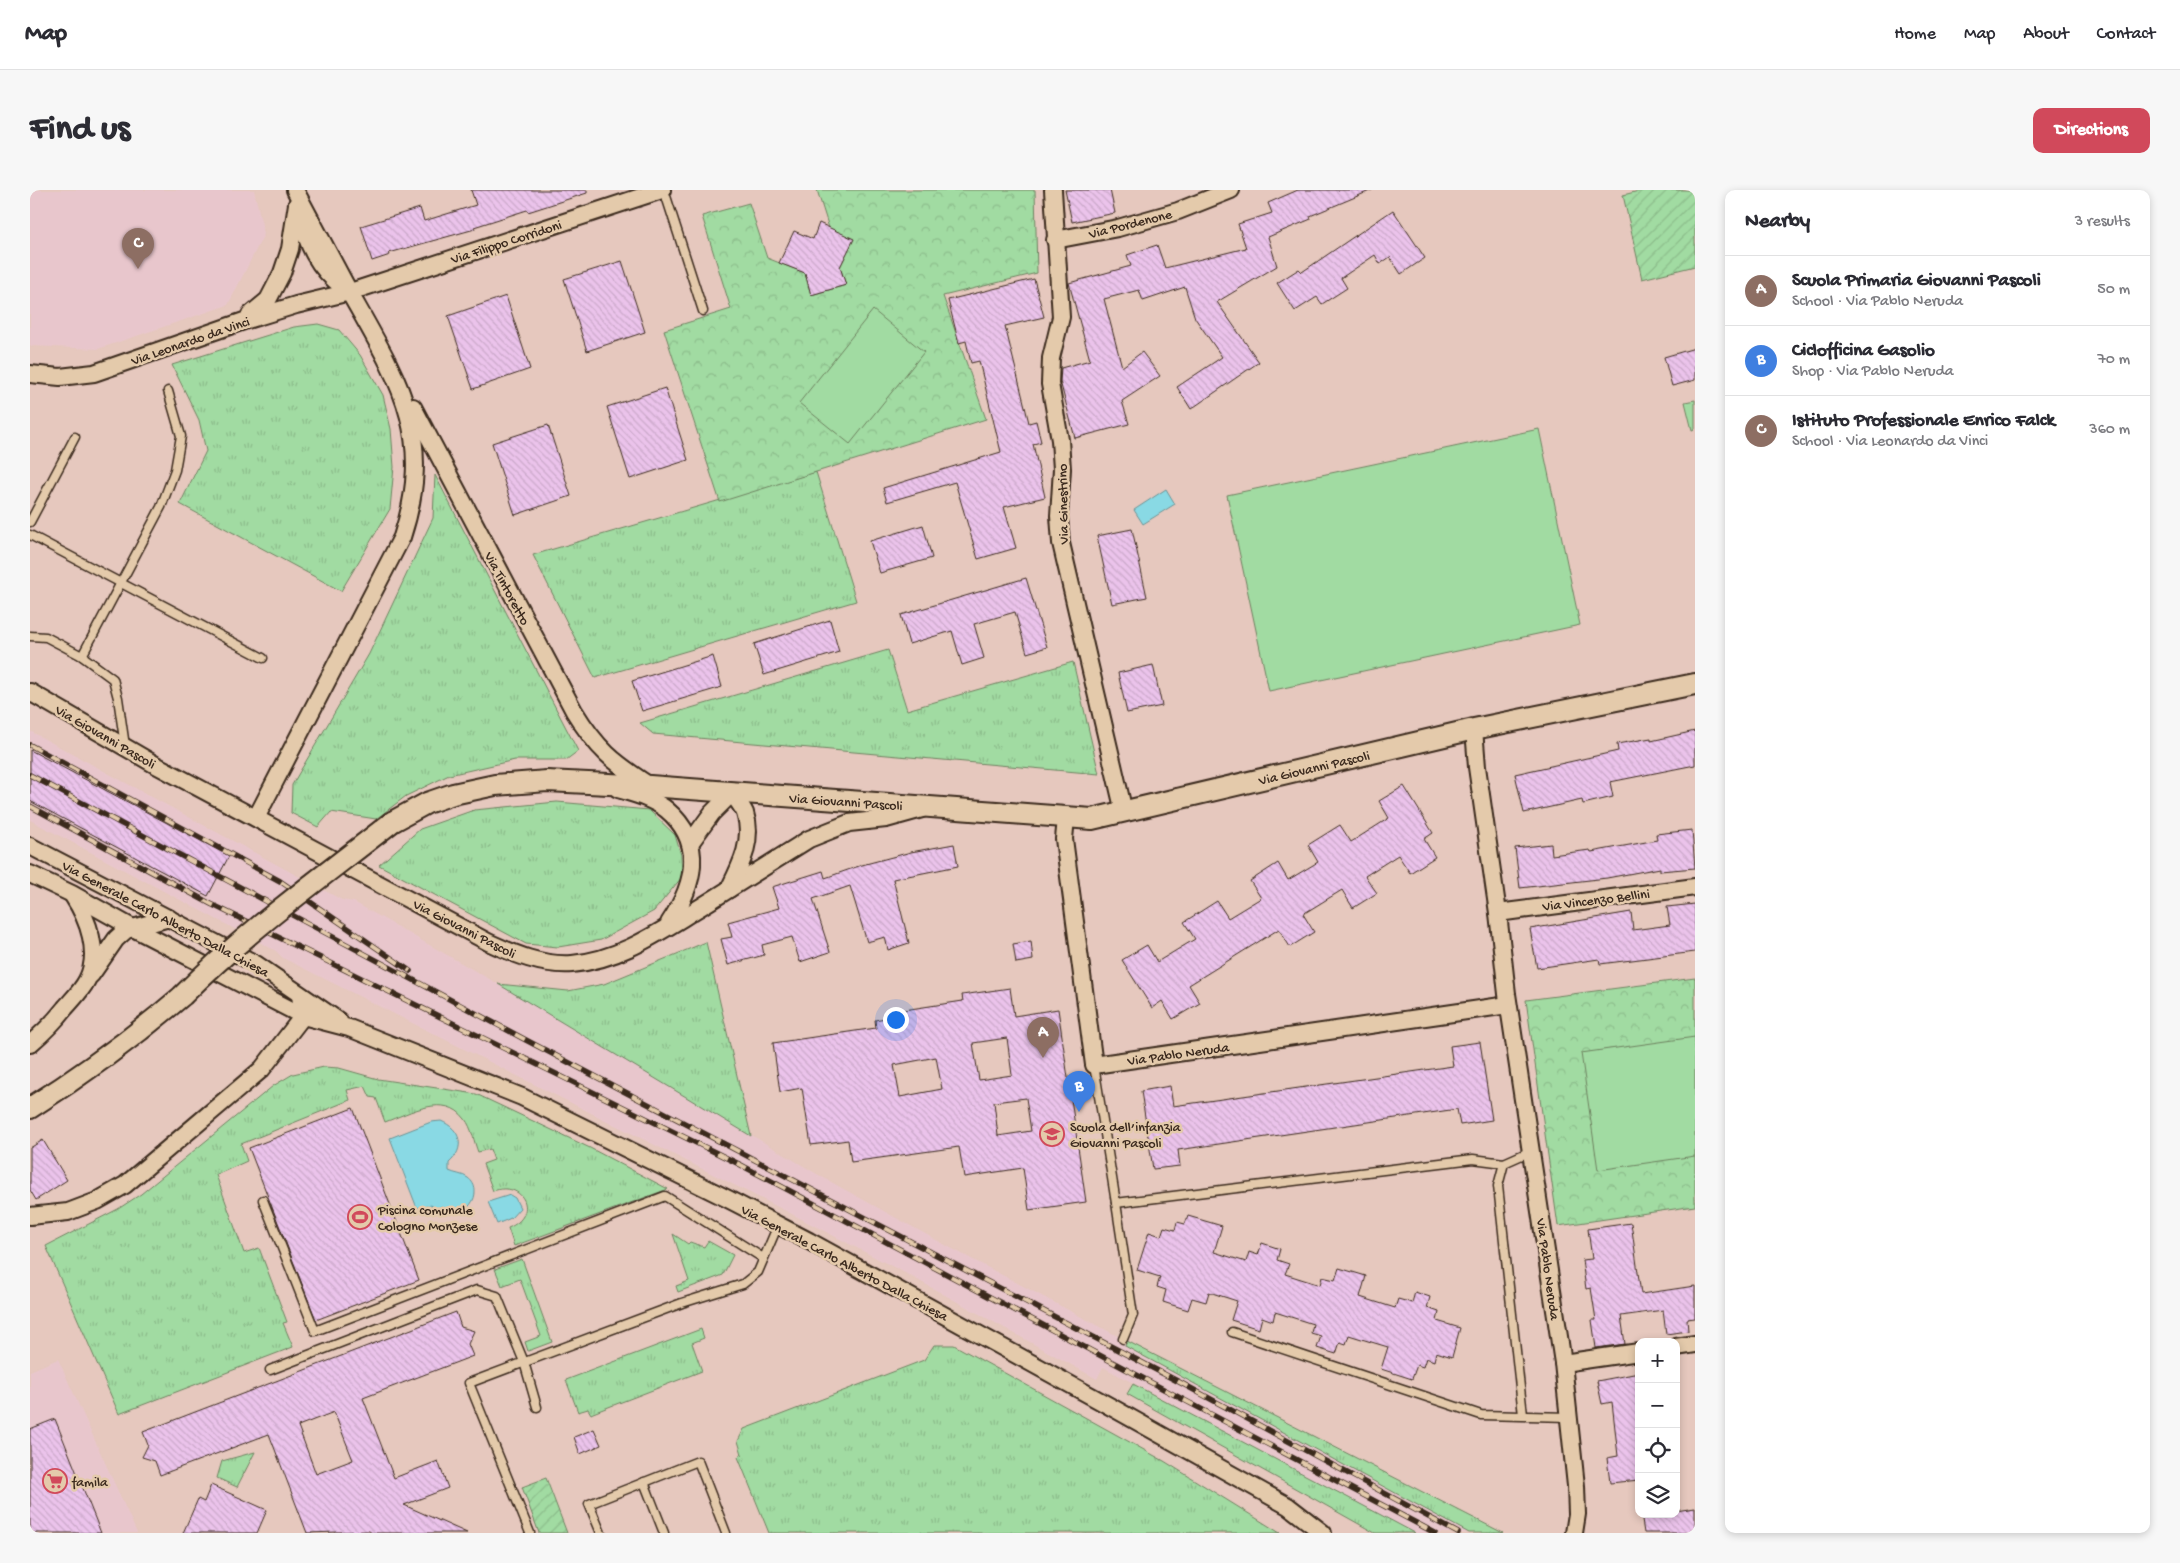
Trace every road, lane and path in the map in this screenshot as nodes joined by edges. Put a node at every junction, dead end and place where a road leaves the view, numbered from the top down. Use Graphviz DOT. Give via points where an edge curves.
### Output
graph roads {
  1 [pos="663,190"];
  2 [pos="1053,190"];
  3 [pos="1231,190"];
  4 [pos="295,195"];
  5 [pos="1055,240"];
  6 [pos="350,292"];
  7 [pos="703,311"];
  8 [pos="244,321"];
  9 [pos="392,368"];
  10 [pos="30,374"];
  11 [pos="168,391"];
  12 [pos="76,437"];
  13 [pos="30,522"];
  14 [pos="30,535"];
  15 [pos="121,582"];
  16 [pos="30,636"];
  17 [pos="82,656"];
  18 [pos="263,658"];
  19 [pos="1695,684"];
  20 [pos="30,692"];
  21 [pos="1474,729"];
  22 [pos="125,748"];
  23 [pos="604,784"];
  24 [pos="650,786"];
  25 [pos="732,793"];
  26 [pos="930,807"];
  27 [pos="1124,812"];
  28 [pos="256,818"];
  29 [pos="1066,818"];
  30 [pos="691,842"];
  31 [pos="30,846"];
  32 [pos="30,874"];
  33 [pos="1695,886"];
  34 [pos="729,889"];
  35 [pos="72,894"];
  36 [pos="1498,914"];
  37 [pos="169,918"];
  38 [pos="131,927"];
  39 [pos="666,928"];
  40 [pos="88,979"];
  41 [pos="300,995"];
  42 [pos="1508,1005"];
  43 [pos="303,1016"];
  44 [pos="349,1028"];
  45 [pos="30,1044"];
  46 [pos="1094,1065"];
  47 [pos="30,1108"];
  48 [pos="1531,1152"];
  49 [pos="1504,1162"];
  50 [pos="263,1200"];
  51 [pos="1116,1203"];
  52 [pos="30,1216"];
  53 [pos="778,1225"];
  54 [pos="764,1258"];
  55 [pos="1232,1332"];
  56 [pos="1123,1339"];
  57 [pos="1695,1344"];
  58 [pos="1680,1346"];
  59 [pos="1635,1353"];
  60 [pos="524,1362"];
  61 [pos="1563,1363"];
  62 [pos="270,1370"];
  63 [pos="537,1408"];
  64 [pos="1523,1415"];
  65 [pos="1568,1417"];
  66 [pos="644,1482"];
  67 [pos="530,1533"];
  68 [pos="601,1533"];
  69 [pos="664,1533"];
  70 [pos="726,1533"];
  71 [pos="1323,1533"];
  72 [pos="1574,1533"];
  1 -- 6 [label="street, Via Filippo Corridoni"];
  1 -- 7 [label="lane"];
  2 -- 5 [label="street, Via Ginestrino"];
  3 -- 5 [label="street, Via Pordenone" via="1178,211"];
  4 -- 6 [label="street, Via Tintoretto"];
  4 -- 8 [label="street, Via Tintoretto" via="290,249 282,273 268,300"];
  5 -- 27 [label="street, Via Ginestrino" via="1061,317 1051,358 1050,384 1060,440 1062,543"];
  6 -- 8 [label="street, Via Leonardo da Vinci"];
  6 -- 9 [label="street, Via Tintoretto"];
  8 -- 10 [label="street, Via Leonardo da Vinci" via="94,373"];
  9 -- 24 [label="street, Via Tintoretto" via="590,737 605,754"];
  9 -- 28 [label="street, Via Tintoretto" via="408,410 415,449 408,519 402,537"];
  11 -- 15 [label="lane" via="181,436 175,470 160,507"];
  12 -- 13 [label="lane"];
  14 -- 15 [label="lane"];
  15 -- 17 [label="lane"];
  15 -- 18 [label="lane"];
  16 -- 17 [label="lane" via="46,638"];
  17 -- 22 [label="lane" via="113,679"];
  19 -- 21 [label="street, Via Giovanni Pascoli"];
  20 -- 22 [label="street, Via Giovanni Pascoli"];
  21 -- 27 [label="street, Via Giovanni Pascoli"];
  21 -- 36 [label="street, Via Pablo Neruda"];
  22 -- 28 [label="street, Via Giovanni Pascoli"];
  23 -- 24 [label="street, Via Giovanni Pascoli"];
  23 -- 30 [label="street" via="667,809"];
  23 -- 47 [label="street, Via Giovanni Pascoli, bridge" via="548,781 495,785 440,798 392,822 253,932 135,1036"];
  24 -- 25 [label="street, Via Giovanni Pascoli"];
  25 -- 26 [label="street, Via Giovanni Pascoli"];
  25 -- 30 [label="street"];
  25 -- 34 [label="street" via="745,813 749,836 743,861"];
  26 -- 29 [label="street, Via Giovanni Pascoli"];
  26 -- 34 [label="street, Via Giovanni Pascoli" via="829,830"];
  27 -- 29 [label="street, Via Giovanni Pascoli" via="1092,819"];
  28 -- 39 [label="street, Via Giovanni Pascoli" via="488,942 534,961 571,964 607,957"];
  29 -- 46 [label="street" via="1064,839"];
  30 -- 39 [label="street" via="690,885 683,904"];
  31 -- 37 [label="street, Via Generale Carlo Alberto Dalla Chiesa"];
  32 -- 35 [label="street, Via Generale Carlo Alberto Dalla Chiesa"];
  33 -- 36 [label="street, Via Vincenzo Bellini"];
  34 -- 39 [label="street, Via Giovanni Pascoli"];
  35 -- 38 [label="street, Via Generale Carlo Alberto Dalla Chiesa"];
  35 -- 40 [label="street" via="90,932 92,958"];
  36 -- 42 [label="street, Via Pablo Neruda"];
  37 -- 38 [label="street"];
  37 -- 41 [label="street, Via Generale Carlo Alberto Dalla Chiesa" via="256,964"];
  38 -- 40 [label="street" via="116,939"];
  38 -- 43 [label="street, Via Generale Carlo Alberto Dalla Chiesa"];
  40 -- 45 [label="street"];
  41 -- 43 [label="street"];
  41 -- 44 [label="street, Via Generale Carlo Alberto Dalla Chiesa"];
  42 -- 46 [label="street, Via Pablo Neruda"];
  42 -- 48 [label="street, Via Pablo Neruda"];
  43 -- 44 [label="street, Via Generale Carlo Alberto Dalla Chiesa"];
  43 -- 52 [label="street" via="262,1069 125,1185 75,1210"];
  44 -- 53 [label="street, Via Generale Carlo Alberto Dalla Chiesa" via="522,1097"];
  46 -- 51 [label="lane"];
  48 -- 49 [label="lane"];
  48 -- 61 [label="street, Via Pablo Neruda"];
  49 -- 51 [label="lane" via="1473,1159"];
  49 -- 64 [label="lane" via="1498,1186"];
  50 -- 54 [label="lane" via="315,1331 665,1196"];
  51 -- 56 [label="lane" via="1133,1315"];
  53 -- 54 [label="lane"];
  53 -- 71 [label="street, Via Generale Carlo Alberto Dalla Chiesa" via="1288,1506"];
  54 -- 60 [label="lane" via="758,1272 743,1284 682,1303"];
  55 -- 64 [label="lane" via="1481,1415"];
  57 -- 58 [label="street"];
  59 -- 61 [label="street"];
  60 -- 62 [label="lane" via="498,1296 478,1290"];
  60 -- 63 [label="lane"];
  60 -- 67 [label="lane" via="469,1383"];
  61 -- 65 [label="street, Via Pablo Neruda"];
  64 -- 65 [label="lane"];
  65 -- 72 [label="street, Via Pablo Neruda" via="1576,1486"];
  66 -- 68 [label="lane" via="589,1504"];
  66 -- 69 [label="lane"];
  66 -- 70 [label="lane" via="698,1461"];
}
